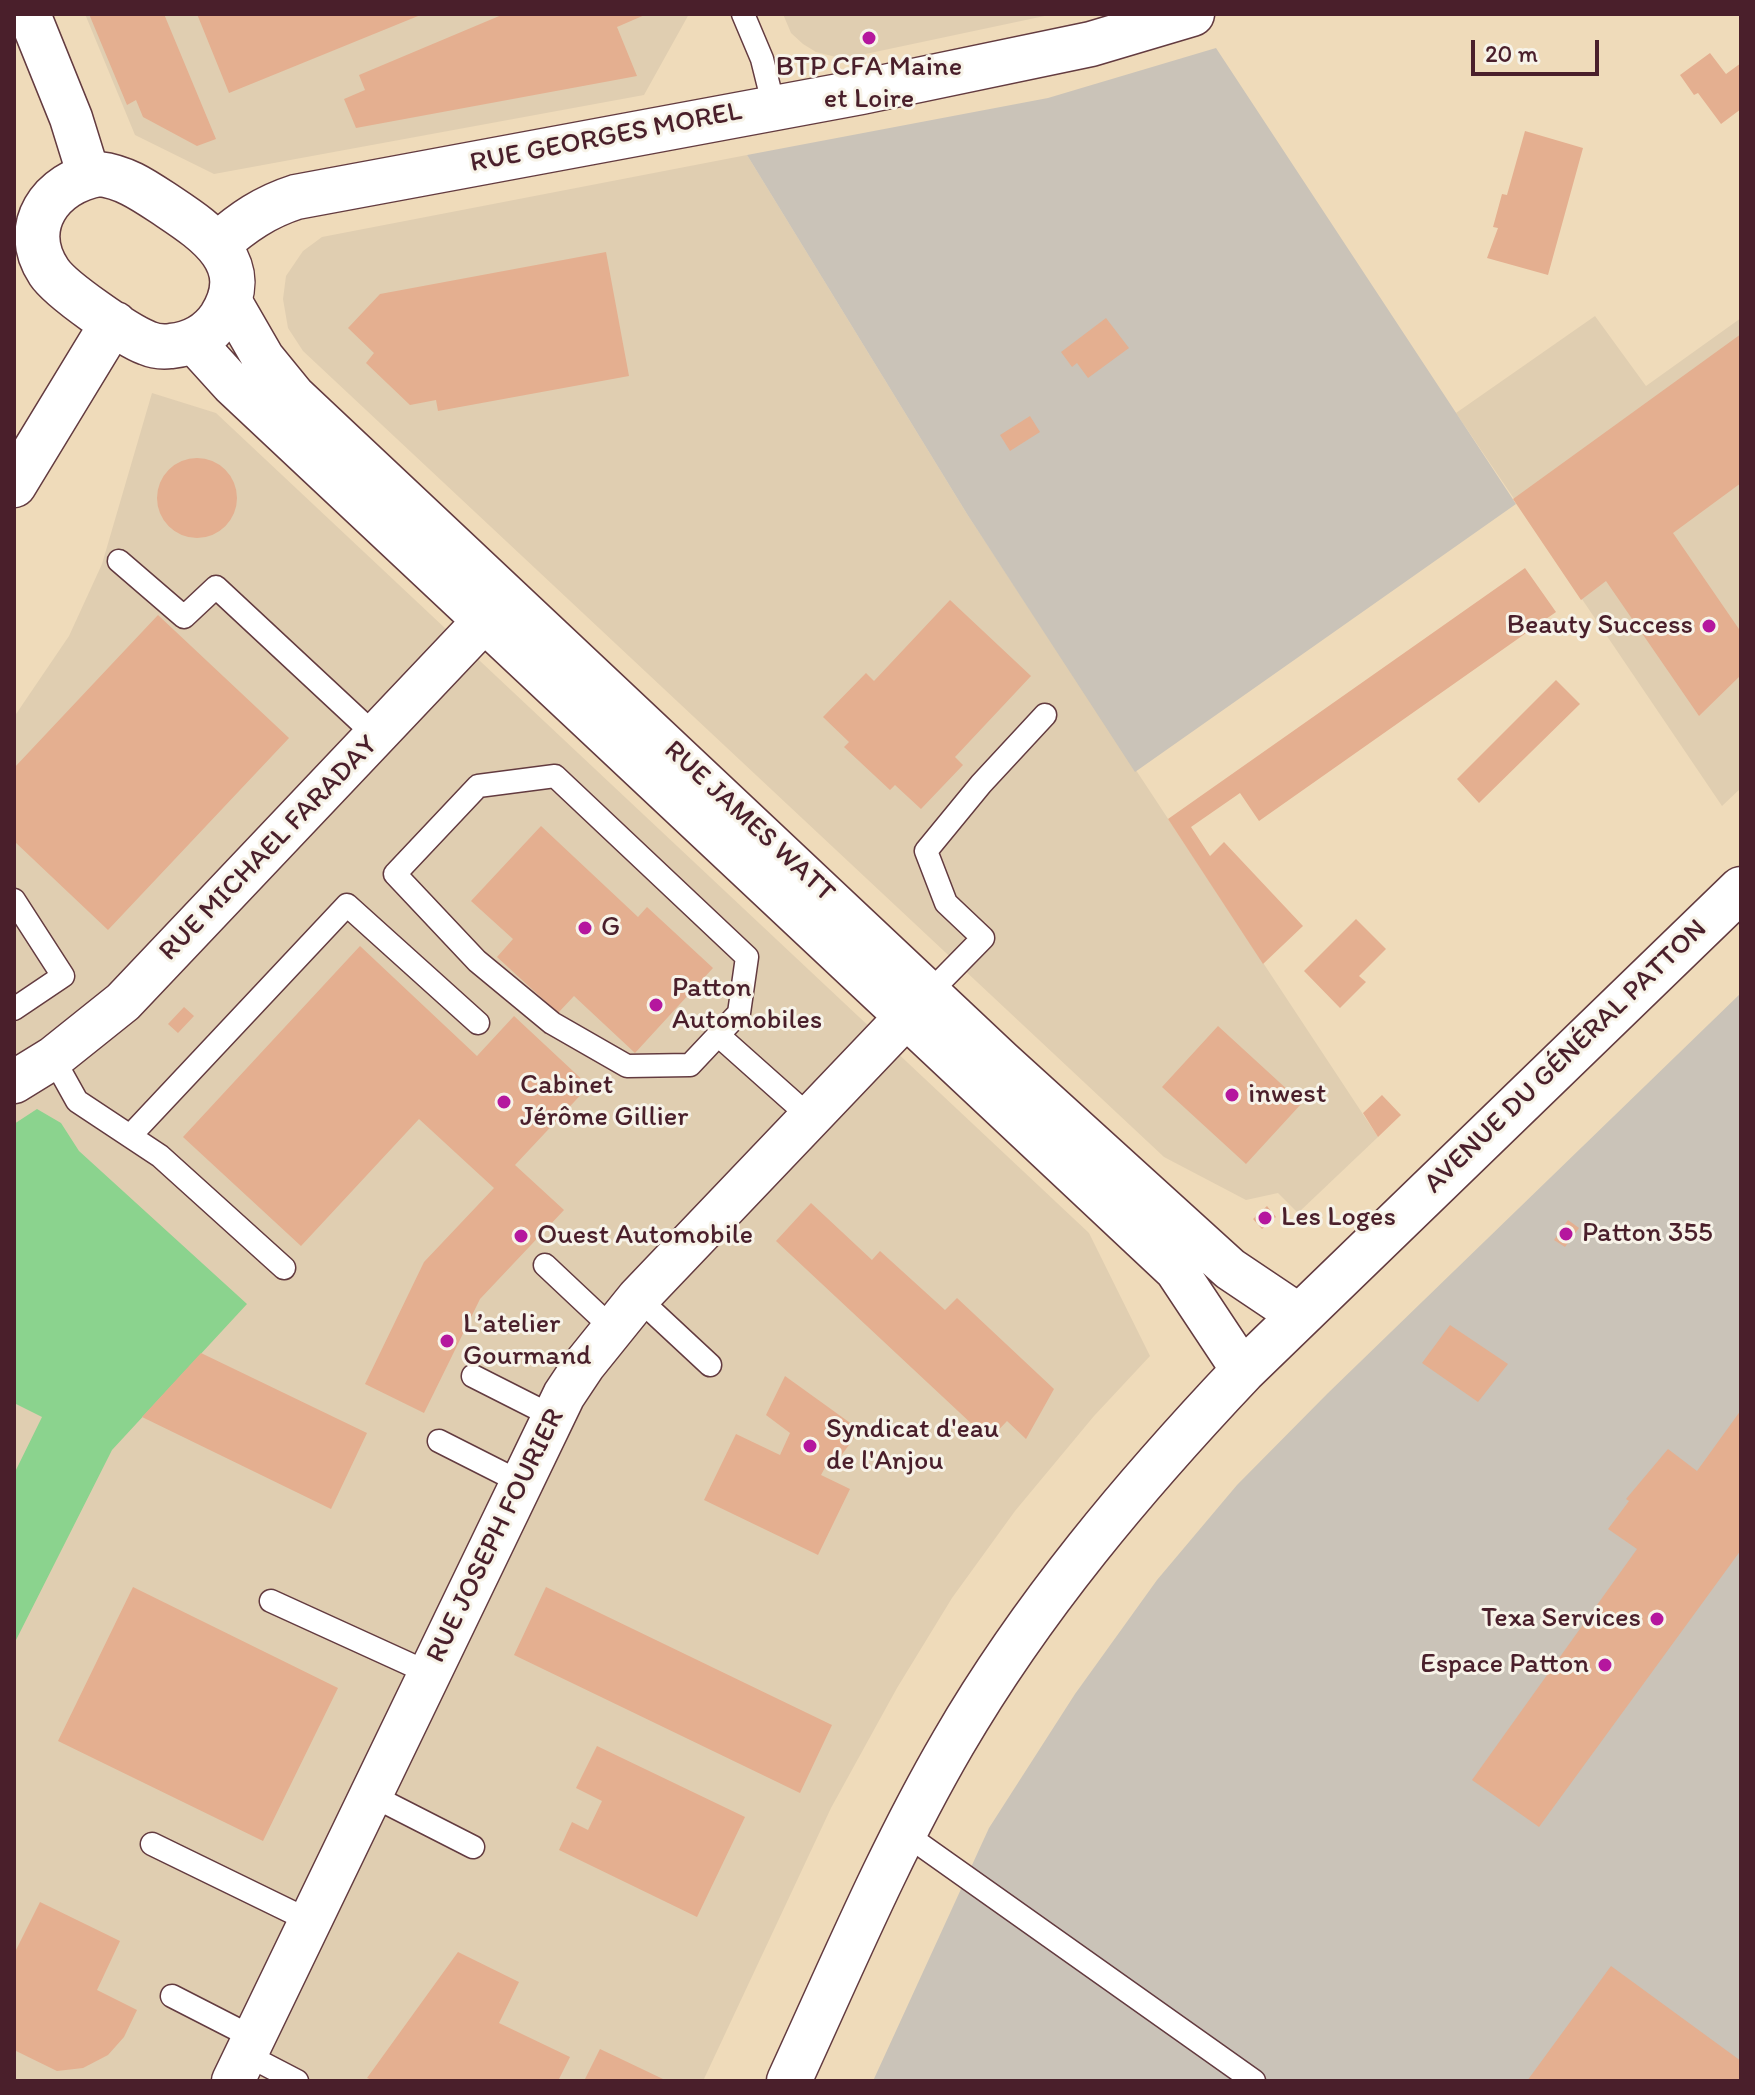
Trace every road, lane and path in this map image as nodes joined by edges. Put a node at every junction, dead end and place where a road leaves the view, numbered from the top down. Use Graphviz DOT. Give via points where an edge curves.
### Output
graph roads {
  1 [pos="29,14"];
  2 [pos="743,14"];
  3 [pos="1192,14"];
  4 [pos="774,107"];
  5 [pos="89,176"];
  6 [pos="218,244"];
  7 [pos="26,251"];
  8 [pos="229,299"];
  9 [pos="115,324"];
  10 [pos="193,341"];
  11 [pos="14,485"];
  12 [pos="119,561"];
  13 [pos="496,608"];
  14 [pos="1045,715"];
  15 [pos="376,736"];
  16 [pos="1741,889"];
  17 [pos="14,900"];
  18 [pos="919,1004"];
  19 [pos="14,1009"];
  20 [pos="478,1023"];
  21 [pos="718,1035"];
  22 [pos="53,1058"];
  23 [pos="14,1082"];
  24 [pos="810,1117"];
  25 [pos="130,1136"];
  26 [pos="545,1265"];
  27 [pos="284,1268"];
  28 [pos="625,1313"];
  29 [pos="1300,1316"];
  30 [pos="710,1365"];
  31 [pos="1243,1371"];
  32 [pos="473,1376"];
  33 [pos="554,1417"];
  34 [pos="439,1441"];
  35 [pos="522,1483"];
  36 [pos="271,1601"];
  37 [pos="429,1673"];
  38 [pos="371,1795"];
  39 [pos="904,1833"];
  40 [pos="152,1844"];
  41 [pos="473,1847"];
  42 [pos="310,1921"];
  43 [pos="172,1996"];
  44 [pos="244,2058"];
  45 [pos="297,2081"];
  46 [pos="789,2081"];
  47 [pos="1254,2081"];
  1 -- 5 [label="street"];
  2 -- 4 [label="lane"];
  3 -- 4 [label="street, RUE GEORGES MOREL" via="1091,44"];
  4 -- 6 [label="street, RUE GEORGES MOREL" via="296,197 254,215"];
  5 -- 6 [label="street" via="116,176 132,183"];
  5 -- 7 [label="street" via="67,184 49,202"];
  6 -- 8 [label="street" via="231,276"];
  7 -- 9 [label="street" via="63,287"];
  8 -- 10 [label="street" via="216,325"];
  8 -- 13 [label="street, RUE JAMES WATT" via="276,377"];
  9 -- 10 [label="street" via="149,344 167,347"];
  9 -- 11 [label="street"];
  10 -- 13 [label="street, RUE JAMES WATT" via="232,384"];
  12 -- 15 [label="lane" via="184,617 216,587"];
  13 -- 15 [label="street, RUE MICHAEL FARADAY"];
  13 -- 18 [label="street, RUE JAMES WATT"];
  14 -- 18 [label="lane" via="926,851 946,903 983,938"];
  15 -- 22 [label="street, RUE MICHAEL FARADAY" via="123,1002"];
  16 -- 29 [label="street, AVENUE DU GÉNÉRAL PATTON"];
  17 -- 19 [label="lane" via="63,976"];
  18 -- 24 [label="street, RUE JOSEPH FOURIER"];
  18 -- 29 [label="street, RUE JAMES WATT" via="1001,1061 1230,1269"];
  18 -- 31 [label="street, RUE JAMES WATT" via="1176,1270"];
  20 -- 25 [label="lane" via="347,905"];
  21 -- 21 [label="lane" via="690,1065 627,1066 552,1023 487,970 395,874 478,786 555,776 747,957 739,1013"];
  21 -- 24 [label="lane"];
  22 -- 23 [label="street, RUE MICHAEL FARADAY"];
  22 -- 25 [label="lane" via="77,1101"];
  24 -- 28 [label="street, RUE JOSEPH FOURIER"];
  25 -- 27 [label="lane" via="160,1156"];
  26 -- 28 [label="lane"];
  28 -- 30 [label="lane"];
  28 -- 33 [label="street, RUE JOSEPH FOURIER" via="584,1365"];
  29 -- 31 [label="street, AVENUE DU GÉNÉRAL PATTON"];
  31 -- 39 [label="street, AVENUE DU GÉNÉRAL PATTON" via="1103,1528 1041,1611 953,1742"];
  32 -- 33 [label="lane"];
  33 -- 35 [label="street, RUE JOSEPH FOURIER"];
  34 -- 35 [label="lane"];
  35 -- 37 [label="street, RUE JOSEPH FOURIER"];
  36 -- 37 [label="lane"];
  37 -- 38 [label="street, RUE JOSEPH FOURIER"];
  38 -- 41 [label="lane"];
  38 -- 42 [label="street, RUE JOSEPH FOURIER"];
  39 -- 46 [label="street, AVENUE DU GÉNÉRAL PATTON"];
  39 -- 47 [label="lane"];
  40 -- 42 [label="lane"];
  42 -- 44 [label="street, RUE JOSEPH FOURIER"];
  43 -- 44 [label="lane"];
  44 -- 45 [label="lane"];
}
